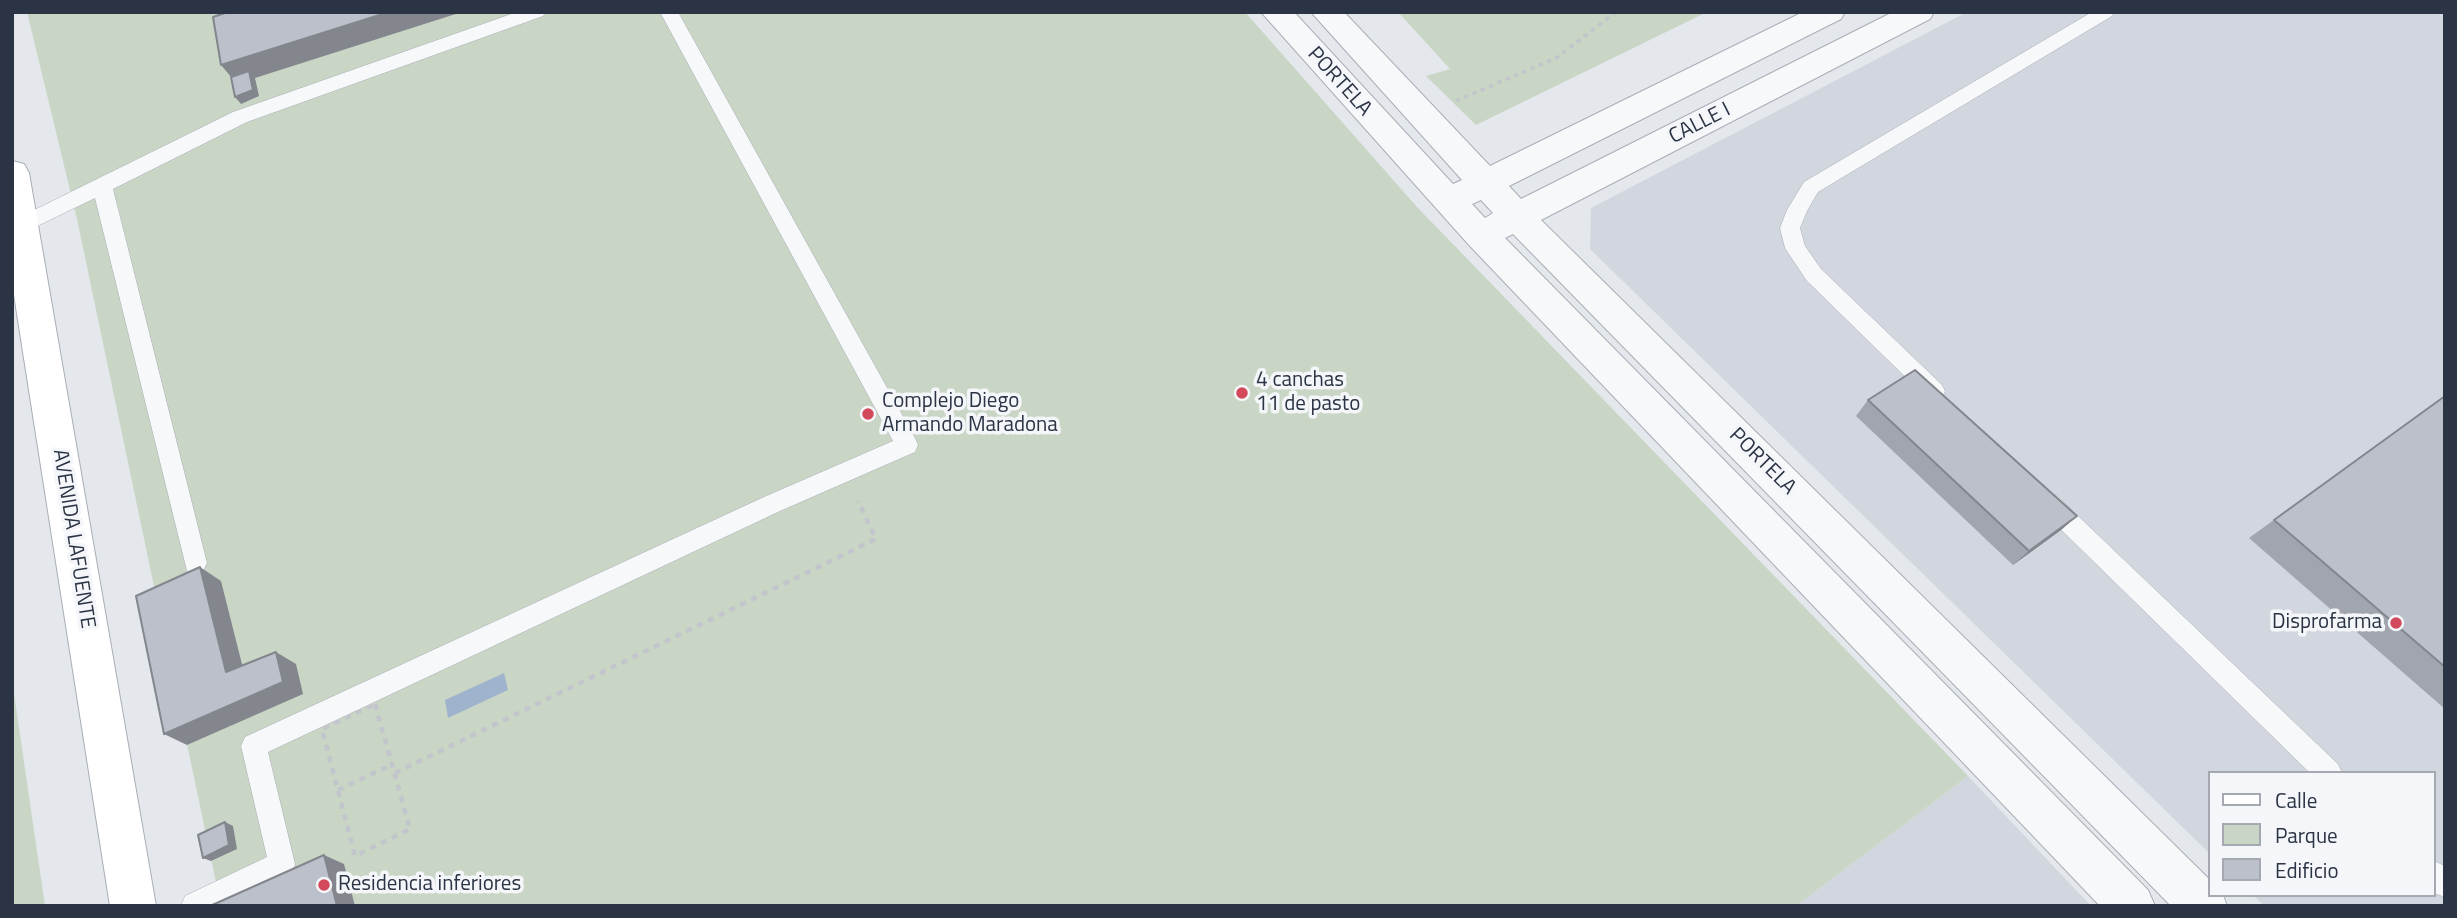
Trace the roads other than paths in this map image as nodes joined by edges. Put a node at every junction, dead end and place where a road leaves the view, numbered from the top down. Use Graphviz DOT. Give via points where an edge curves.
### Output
graph roads {
  1 [pos="537,12"];
  2 [pos="668,12"];
  3 [pos="1276,12"];
  4 [pos="1326,12"];
  5 [pos="1830,12"];
  6 [pos="1919,12"];
  7 [pos="2106,12"];
  8 [pos="12,173"];
  9 [pos="1485,181"];
  10 [pos="102,187"];
  11 [pos="1449,202"];
  12 [pos="1517,217"];
  13 [pos="22,226"];
  14 [pos="1480,236"];
  15 [pos="1953,409"];
  16 [pos="2032,486"];
  17 [pos="195,563"];
  18 [pos="2327,771"];
  19 [pos="2198,904"];
  20 [pos="133,906"];
  21 [pos="195,906"];
  22 [pos="2132,906"];
  1 -- 10 [label="lane" via="240,117"];
  2 -- 21 [label="lane" via="907,445 254,746 282,864"];
  3 -- 11 [label="street, PORTELA"];
  4 -- 9 [label="street, PORTELA"];
  5 -- 9 [label="street, CALLE I"];
  6 -- 12 [label="street, CALLE I"];
  7 -- 15 [label="lane" via="1811,187 1790,228 1795,248 1814,275"];
  8 -- 13 [label="street, AVENIDA LAFUENTE"];
  9 -- 11 [label="street, CALLE I"];
  9 -- 12 [label="street, PORTELA"];
  10 -- 13 [label="lane"];
  10 -- 17 [label="lane"];
  11 -- 14 [label="street, PORTELA"];
  12 -- 14 [label="street, CALLE I"];
  12 -- 19 [label="street, PORTELA"];
  13 -- 20 [label="street, AVENIDA LAFUENTE"];
  14 -- 22 [label="street, PORTELA"];
  16 -- 18 [label="lane"];
}
